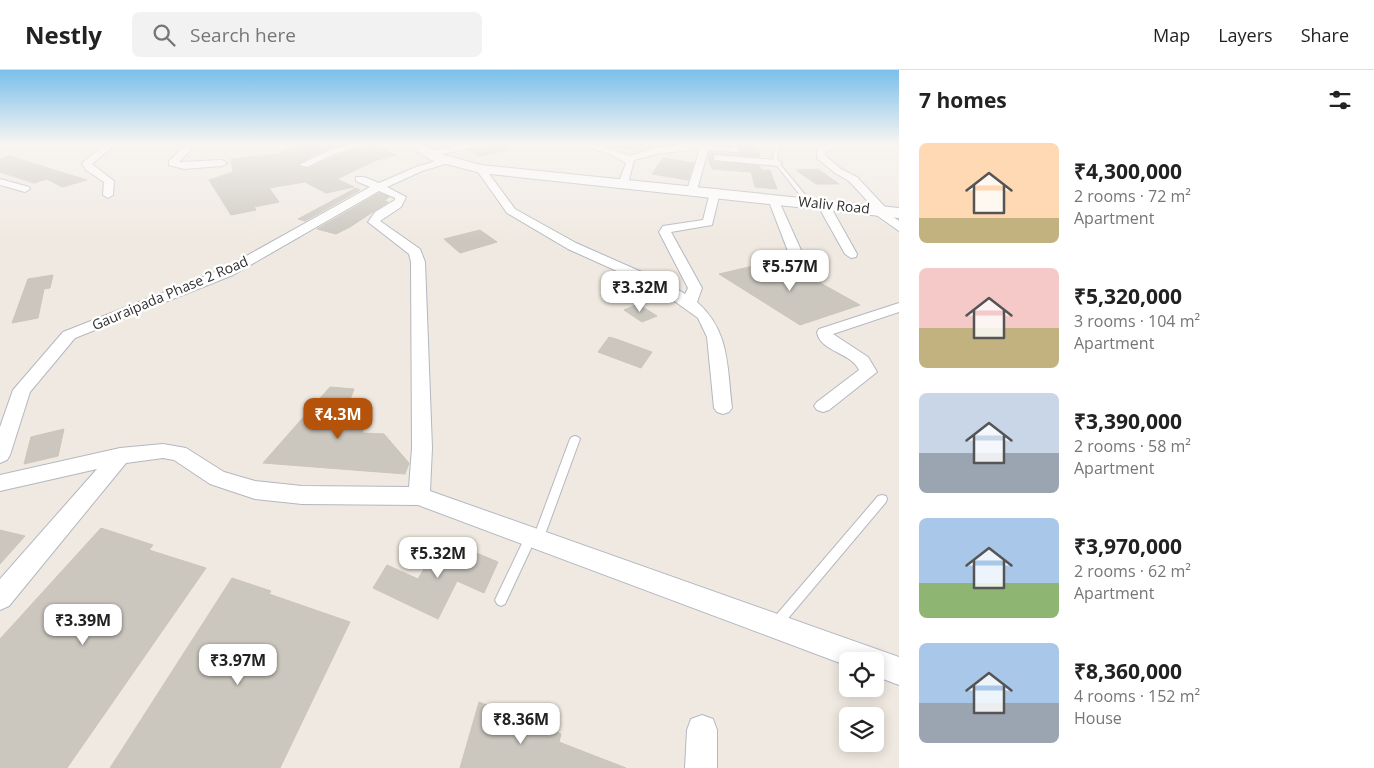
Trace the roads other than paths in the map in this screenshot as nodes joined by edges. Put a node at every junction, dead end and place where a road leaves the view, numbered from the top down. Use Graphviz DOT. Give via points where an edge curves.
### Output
graph roads {
  1 [pos="101,176"];
  2 [pos="404,176"];
  3 [pos="486,176"];
  4 [pos="543,176"];
  5 [pos="626,176"];
  6 [pos="697,176"];
  7 [pos="789,176"];
  8 [pos="847,176"];
  9 [pos="360,179"];
  10 [pos="0,182"];
  11 [pos="623,184"];
  12 [pos="377,188"];
  13 [pos="25,189"];
  14 [pos="692,190"];
  15 [pos="715,192"];
  16 [pos="108,195"];
  17 [pos="773,199"];
  18 [pos="816,204"];
  19 [pos="879,210"];
  20 [pos="899,213"];
  21 [pos="899,227"];
  22 [pos="851,254"];
  23 [pos="798,259"];
  24 [pos="689,303"];
  25 [pos="899,307"];
  26 [pos="823,406"];
  27 [pos="723,408"];
  28 [pos="575,439"];
  29 [pos="0,455"];
  30 [pos="120,456"];
  31 [pos="0,483"];
  32 [pos="419,496"];
  33 [pos="882,499"];
  34 [pos="534,539"];
  35 [pos="0,598"];
  36 [pos="500,600"];
  37 [pos="774,626"];
  38 [pos="846,652"];
  39 [pos="884,666"];
  40 [pos="899,671"];
  41 [pos="702,730"];
  42 [pos="702,768"];
  1 -- 16 [label="street" via="110,181"];
  2 -- 12 [label="street, Gauraipada Phase 2 Road"];
  3 -- 24 [label="street" via="512,211 572,246 664,287"];
  4 -- 11 [label="main road, Waliv Road"];
  5 -- 11 [label="street"];
  6 -- 14 [label="street"];
  7 -- 18 [label="lane"];
  8 -- 19 [label="street"];
  9 -- 12 [label="street"];
  10 -- 13 [label="street"];
  11 -- 14 [label="main road, Waliv Road"];
  12 -- 29 [label="street, Gauraipada Phase 2 Road" via="228,272 69,335 22,390"];
  12 -- 32 [label="street" via="398,194 402,200 377,216 374,222 410,247 418,262 422,448"];
  14 -- 15 [label="main road, Waliv Road"];
  15 -- 17 [label="main road, Waliv Road"];
  15 -- 24 [label="street" via="708,223 666,229 665,232 695,288"];
  17 -- 18 [label="main road, Waliv Road"];
  17 -- 23 [label="street"];
  18 -- 19 [label="main road, Waliv Road"];
  18 -- 22 [label="street"];
  19 -- 20 [label="main road, Waliv Road"];
  19 -- 21 [label="street"];
  24 -- 27 [label="street" via="704,316 715,337"];
  25 -- 26 [label="street" via="825,332 826,338 860,359 868,367 868,372"];
  28 -- 34 [label="lane"];
  30 -- 31 [label="street"];
  30 -- 32 [label="street" via="163,450 179,453 217,478 255,490 302,495"];
  30 -- 35 [label="street"];
  32 -- 34 [label="street"];
  33 -- 37 [label="lane"];
  34 -- 36 [label="lane"];
  34 -- 37 [label="street"];
  37 -- 38 [label="street"];
  39 -- 40 [label="street"];
  41 -- 42 [label="street"];
}
